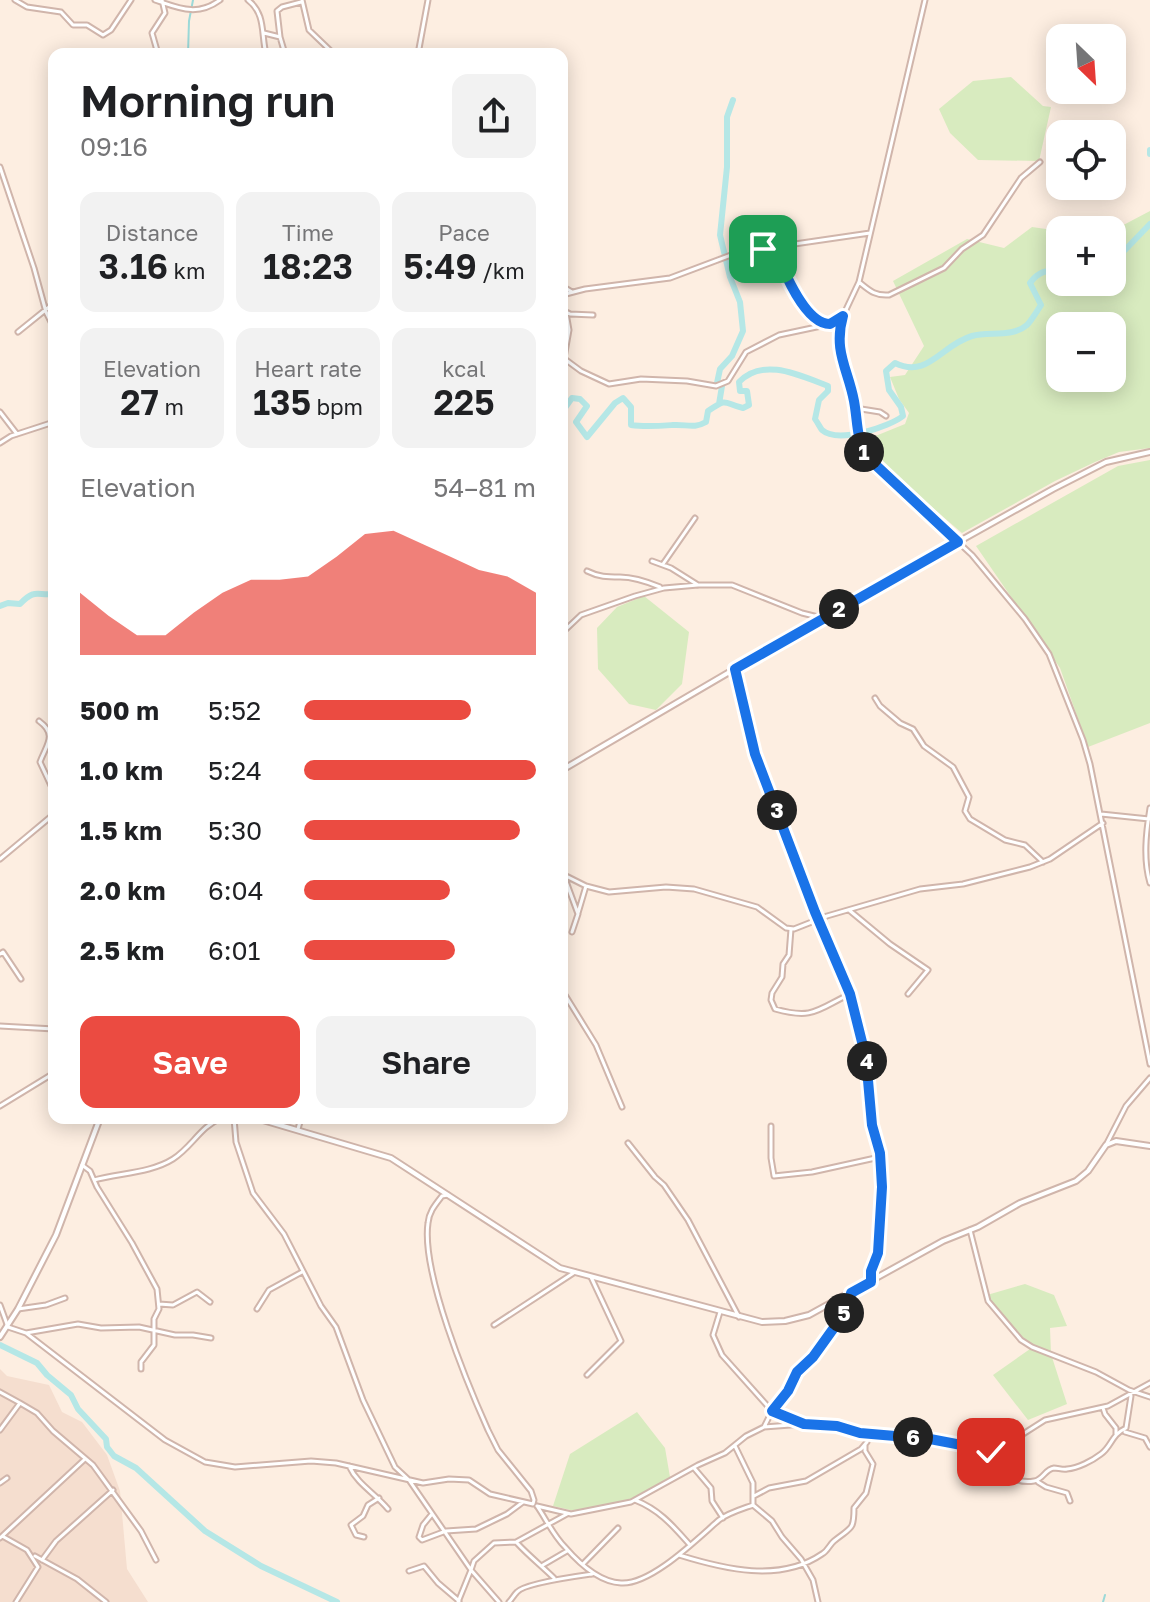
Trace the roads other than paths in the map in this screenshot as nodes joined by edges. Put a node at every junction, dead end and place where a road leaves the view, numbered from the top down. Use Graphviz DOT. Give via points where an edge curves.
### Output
graph roads {
  1 [pos="15,0"];
  2 [pos="131,0"];
  3 [pos="155,0"];
  4 [pos="220,0"];
  5 [pos="248,0"];
  6 [pos="428,0"];
  7 [pos="925,0"];
  8 [pos="162,1"];
  9 [pos="301,1"];
  10 [pos="264,33"];
  11 [pos="280,37"];
  12 [pos="156,48"];
  13 [pos="265,48"];
  14 [pos="283,48"];
  15 [pos="328,48"];
  16 [pos="419,48"];
  17 [pos="1040,162"];
  18 [pos="0,167"];
  19 [pos="870,233"];
  20 [pos="774,247"];
  21 [pos="859,282"];
  22 [pos="568,289"];
  23 [pos="573,292"];
  24 [pos="568,293"];
  25 [pos="48,310"];
  26 [pos="46,312"];
  27 [pos="568,312"];
  28 [pos="593,315"];
  29 [pos="48,316"];
  30 [pos="843,316"];
  31 [pos="826,325"];
  32 [pos="18,332"];
  33 [pos="568,361"];
  34 [pos="855,408"];
  35 [pos="0,412"];
  36 [pos="886,416"];
  37 [pos="48,424"];
  38 [pos="17,434"];
  39 [pos="0,443"];
  40 [pos="1150,452"];
  41 [pos="695,518"];
  42 [pos="958,542"];
  43 [pos="652,561"];
  44 [pos="663,564"];
  45 [pos="587,571"];
  46 [pos="698,585"];
  47 [pos="664,588"];
  48 [pos="822,618"];
  49 [pos="568,627"];
  50 [pos="735,669"];
  51 [pos="875,698"];
  52 [pos="39,721"];
  53 [pos="48,731"];
  54 [pos="48,748"];
  55 [pos="568,766"];
  56 [pos="48,779"];
  57 [pos="1150,808"];
  58 [pos="1101,814"];
  59 [pos="48,819"];
  60 [pos="1149,820"];
  61 [pos="1103,823"];
  62 [pos="0,859"];
  63 [pos="1043,862"];
  64 [pos="568,877"];
  65 [pos="1150,883"];
  66 [pos="586,886"];
  67 [pos="568,888"];
  68 [pos="849,910"];
  69 [pos="578,914"];
  70 [pos="819,919"];
  71 [pos="791,929"];
  72 [pos="572,932"];
  73 [pos="0,954"];
  74 [pos="21,979"];
  75 [pos="850,994"];
  76 [pos="908,994"];
  77 [pos="568,1000"];
  78 [pos="0,1026"];
  79 [pos="48,1029"];
  80 [pos="1150,1064"];
  81 [pos="48,1077"];
  82 [pos="1150,1078"];
  83 [pos="0,1106"];
  84 [pos="622,1107"];
  85 [pos="98,1124"];
  86 [pos="208,1124"];
  87 [pos="234,1124"];
  88 [pos="279,1124"];
  89 [pos="299,1124"];
  90 [pos="771,1126"];
  91 [pos="298,1129"];
  92 [pos="628,1143"];
  93 [pos="1106,1145"];
  94 [pos="1150,1146"];
  95 [pos="880,1157"];
  96 [pos="82,1165"];
  97 [pos="94,1180"];
  98 [pos="450,1195"];
  99 [pos="970,1230"];
  100 [pos="303,1271"];
  101 [pos="575,1272"];
  102 [pos="591,1277"];
  103 [pos="871,1282"];
  104 [pos="851,1293"];
  105 [pos="65,1298"];
  106 [pos="210,1302"];
  107 [pos="159,1304"];
  108 [pos="0,1305"];
  109 [pos="18,1309"];
  110 [pos="257,1309"];
  111 [pos="720,1312"];
  112 [pos="739,1317"];
  113 [pos="494,1325"];
  114 [pos="8,1327"];
  115 [pos="153,1330"];
  116 [pos="26,1333"];
  117 [pos="0,1337"];
  118 [pos="211,1338"];
  119 [pos="141,1369"];
  120 [pos="587,1375"];
  121 [pos="1150,1383"];
  122 [pos="0,1392"];
  123 [pos="1136,1392"];
  124 [pos="1131,1396"];
  125 [pos="1150,1397"];
  126 [pos="20,1403"];
  127 [pos="1103,1408"];
  128 [pos="772,1411"];
  129 [pos="804,1424"];
  130 [pos="764,1427"];
  131 [pos="0,1430"];
  132 [pos="1121,1431"];
  133 [pos="868,1434"];
  134 [pos="1116,1434"];
  135 [pos="865,1445"];
  136 [pos="991,1445"];
  137 [pos="735,1446"];
  138 [pos="972,1447"];
  139 [pos="1150,1447"];
  140 [pos="86,1458"];
  141 [pos="995,1464"];
  142 [pos="349,1466"];
  143 [pos="693,1467"];
  144 [pos="7,1478"];
  145 [pos="409,1480"];
  146 [pos="1035,1481"];
  147 [pos="0,1483"];
  148 [pos="113,1490"];
  149 [pos="379,1498"];
  150 [pos="752,1498"];
  151 [pos="635,1500"];
  152 [pos="1070,1501"];
  153 [pos="523,1502"];
  154 [pos="535,1504"];
  155 [pos="753,1505"];
  156 [pos="388,1509"];
  157 [pos="432,1514"];
  158 [pos="567,1514"];
  159 [pos="723,1518"];
  160 [pos="548,1524"];
  161 [pos="618,1528"];
  162 [pos="446,1531"];
  163 [pos="1,1537"];
  164 [pos="364,1537"];
  165 [pos="516,1542"];
  166 [pos="690,1545"];
  167 [pos="568,1550"];
  168 [pos="31,1554"];
  169 [pos="679,1555"];
  170 [pos="42,1560"];
  171 [pos="156,1560"];
  172 [pos="583,1564"];
  173 [pos="805,1564"];
  174 [pos="543,1565"];
  175 [pos="471,1570"];
  176 [pos="409,1571"];
  177 [pos="595,1574"];
  178 [pos="554,1578"];
  179 [pos="458,1601"];
  180 [pos="16,1602"];
  181 [pos="106,1602"];
  182 [pos="499,1602"];
  183 [pos="509,1602"];
  184 [pos="818,1602"];
  1 -- 2 [label="street" via="61,12 71,24 85,24 103,35"];
  3 -- 8 [label="street"];
  4 -- 8 [label="street" via="196,11"];
  5 -- 10 [label="street" via="257,9"];
  6 -- 16 [label="street"];
  7 -- 19 [label="street"];
  8 -- 12 [label="street" via="165,13 152,33"];
  9 -- 11 [label="street" via="277,11"];
  9 -- 15 [label="street" via="309,30"];
  10 -- 11 [label="street"];
  10 -- 13 [label="street"];
  11 -- 14 [label="street"];
  17 -- 21 [label="street" via="1021,178 983,235 944,268 889,295 872,293"];
  18 -- 26 [label="street"];
  19 -- 20 [label="street"];
  19 -- 21 [label="street"];
  20 -- 23 [label="street" via="726,256 678,277"];
  20 -- 31 [label="street" via="792,288"];
  21 -- 30 [label="street"];
  22 -- 23 [label="street"];
  23 -- 24 [label="street"];
  25 -- 26 [label="street"];
  26 -- 29 [label="street"];
  26 -- 32 [label="street"];
  27 -- 28 [label="street"];
  30 -- 31 [label="street"];
  30 -- 34 [label="street" via="838,349"];
  31 -- 33 [label="street" via="779,335 746,352 728,381 716,386 641,379 609,384"];
  34 -- 36 [label="street"];
  34 -- 42 [label="street" via="858,440 869,461"];
  35 -- 38 [label="street"];
  37 -- 38 [label="street"];
  38 -- 39 [label="street"];
  40 -- 42 [label="street" via="1095,467"];
  41 -- 44 [label="street"];
  42 -- 48 [label="street"];
  42 -- 58 [label="street" via="1049,654 1083,740"];
  43 -- 44 [label="street"];
  44 -- 46 [label="street"];
  45 -- 47 [label="street"];
  46 -- 47 [label="street"];
  46 -- 48 [label="street" via="732,585"];
  47 -- 49 [label="street" via="581,615"];
  48 -- 50 [label="street"];
  50 -- 55 [label="street"];
  50 -- 70 [label="street" via="755,754"];
  51 -- 63 [label="street" via="953,767 969,797 965,811 970,819 1005,840 1025,845"];
  52 -- 53 [label="street"];
  54 -- 56 [label="street" via="40,762"];
  57 -- 60 [label="street"];
  58 -- 60 [label="street"];
  58 -- 61 [label="street"];
  59 -- 62 [label="street"];
  60 -- 65 [label="street"];
  61 -- 63 [label="street"];
  61 -- 80 [label="street"];
  63 -- 68 [label="street"];
  64 -- 66 [label="street"];
  66 -- 69 [label="street"];
  66 -- 71 [label="street" via="609,892 694,889 757,907"];
  67 -- 69 [label="street"];
  68 -- 70 [label="street"];
  68 -- 76 [label="street" via="928,970"];
  69 -- 72 [label="street"];
  70 -- 71 [label="street"];
  70 -- 75 [label="street"];
  71 -- 75 [label="street" via="789,955 772,993 775,1009 815,1013"];
  73 -- 74 [label="street"];
  75 -- 95 [label="street" via="869,1071"];
  77 -- 84 [label="street" via="596,1045"];
  78 -- 79 [label="street"];
  81 -- 83 [label="street"];
  82 -- 93 [label="street" via="1126,1106"];
  85 -- 96 [label="street"];
  86 -- 97 [label="street" via="190,1146 165,1163"];
  87 -- 100 [label="street" via="253,1193"];
  88 -- 91 [label="street"];
  89 -- 91 [label="street"];
  90 -- 95 [label="street" via="774,1176"];
  91 -- 98 [label="street" via="391,1158"];
  92 -- 112 [label="street" via="683,1212"];
  93 -- 94 [label="street" via="1116,1141"];
  93 -- 99 [label="street" via="1076,1181"];
  95 -- 103 [label="street" via="882,1205"];
  96 -- 97 [label="street"];
  96 -- 109 [label="street" via="60,1226"];
  97 -- 107 [label="street" via="156,1286"];
  98 -- 101 [label="street" via="551,1263"];
  98 -- 154 [label="street" via="434,1205 427,1225 438,1298 488,1430"];
  99 -- 103 [label="street"];
  99 -- 123 [label="street" via="988,1301 1019,1338"];
  100 -- 110 [label="street" via="269,1290"];
  100 -- 145 [label="street" via="336,1327 395,1467"];
  101 -- 102 [label="street"];
  101 -- 113 [label="street"];
  102 -- 111 [label="street"];
  102 -- 120 [label="street" via="621,1341"];
  103 -- 104 [label="street"];
  104 -- 112 [label="street" via="797,1319"];
  104 -- 128 [label="street" via="846,1311"];
  105 -- 109 [label="street"];
  106 -- 107 [label="street" via="197,1292 175,1305"];
  107 -- 115 [label="street"];
  108 -- 114 [label="street"];
  109 -- 114 [label="street"];
  111 -- 112 [label="street"];
  111 -- 128 [label="street" via="715,1343"];
  114 -- 116 [label="street"];
  114 -- 117 [label="street"];
  115 -- 116 [label="street" via="78,1324"];
  115 -- 118 [label="street"];
  115 -- 119 [label="street" via="154,1345"];
  116 -- 142 [label="street" via="165,1440 205,1462 235,1467 311,1461"];
  121 -- 123 [label="street"];
  122 -- 126 [label="street"];
  123 -- 124 [label="street"];
  123 -- 125 [label="street"];
  124 -- 127 [label="street"];
  124 -- 132 [label="street" via="1129,1421"];
  126 -- 131 [label="street"];
  126 -- 140 [label="street"];
  127 -- 134 [label="street"];
  127 -- 136 [label="street" via="1045,1420"];
  128 -- 129 [label="street"];
  128 -- 130 [label="street"];
  129 -- 130 [label="street"];
  129 -- 133 [label="street"];
  130 -- 137 [label="street"];
  132 -- 134 [label="street"];
  132 -- 139 [label="street" via="1145,1438"];
  133 -- 135 [label="street"];
  133 -- 138 [label="street"];
  134 -- 146 [label="street" via="1101,1454 1080,1466 1050,1470"];
  135 -- 150 [label="street" via="806,1481 769,1488"];
  135 -- 173 [label="street" via="873,1464 866,1493 854,1508 854,1524 825,1553"];
  136 -- 138 [label="street"];
  136 -- 141 [label="street"];
  137 -- 143 [label="street"];
  137 -- 150 [label="street" via="751,1480"];
  138 -- 141 [label="street"];
  140 -- 148 [label="street"];
  140 -- 163 [label="street"];
  141 -- 146 [label="street" via="1012,1477"];
  142 -- 145 [label="street"];
  142 -- 149 [label="street" via="360,1484"];
  143 -- 151 [label="street"];
  143 -- 159 [label="street" via="711,1488"];
  144 -- 147 [label="street"];
  145 -- 153 [label="street" via="469,1480 490,1494"];
  145 -- 157 [label="street"];
  146 -- 152 [label="street" via="1067,1493"];
  148 -- 170 [label="street"];
  148 -- 171 [label="street"];
  149 -- 156 [label="street"];
  149 -- 164 [label="street" via="351,1525"];
  150 -- 155 [label="street"];
  151 -- 158 [label="street"];
  151 -- 166 [label="street" via="671,1522"];
  153 -- 154 [label="street"];
  153 -- 162 [label="street" via="476,1529"];
  154 -- 158 [label="street"];
  154 -- 160 [label="street"];
  155 -- 159 [label="street"];
  155 -- 173 [label="street"];
  157 -- 162 [label="street"];
  157 -- 162 [label="street" via="420,1539"];
  158 -- 160 [label="street"];
  159 -- 166 [label="street"];
  160 -- 165 [label="street"];
  160 -- 167 [label="street"];
  161 -- 172 [label="street"];
  162 -- 175 [label="street"];
  163 -- 168 [label="street"];
  165 -- 174 [label="street"];
  165 -- 175 [label="street" via="494,1543"];
  166 -- 169 [label="street"];
  167 -- 172 [label="street"];
  167 -- 174 [label="street"];
  168 -- 170 [label="street"];
  168 -- 180 [label="street" via="38,1570"];
  169 -- 173 [label="street" via="756,1571"];
  169 -- 177 [label="street" via="627,1583"];
  170 -- 181 [label="street"];
  172 -- 177 [label="street"];
  173 -- 184 [label="street"];
  174 -- 178 [label="street"];
  175 -- 179 [label="street"];
  175 -- 182 [label="street"];
  176 -- 179 [label="street" via="424,1566"];
  177 -- 178 [label="street"];
  178 -- 183 [label="street" via="519,1589"];
}
